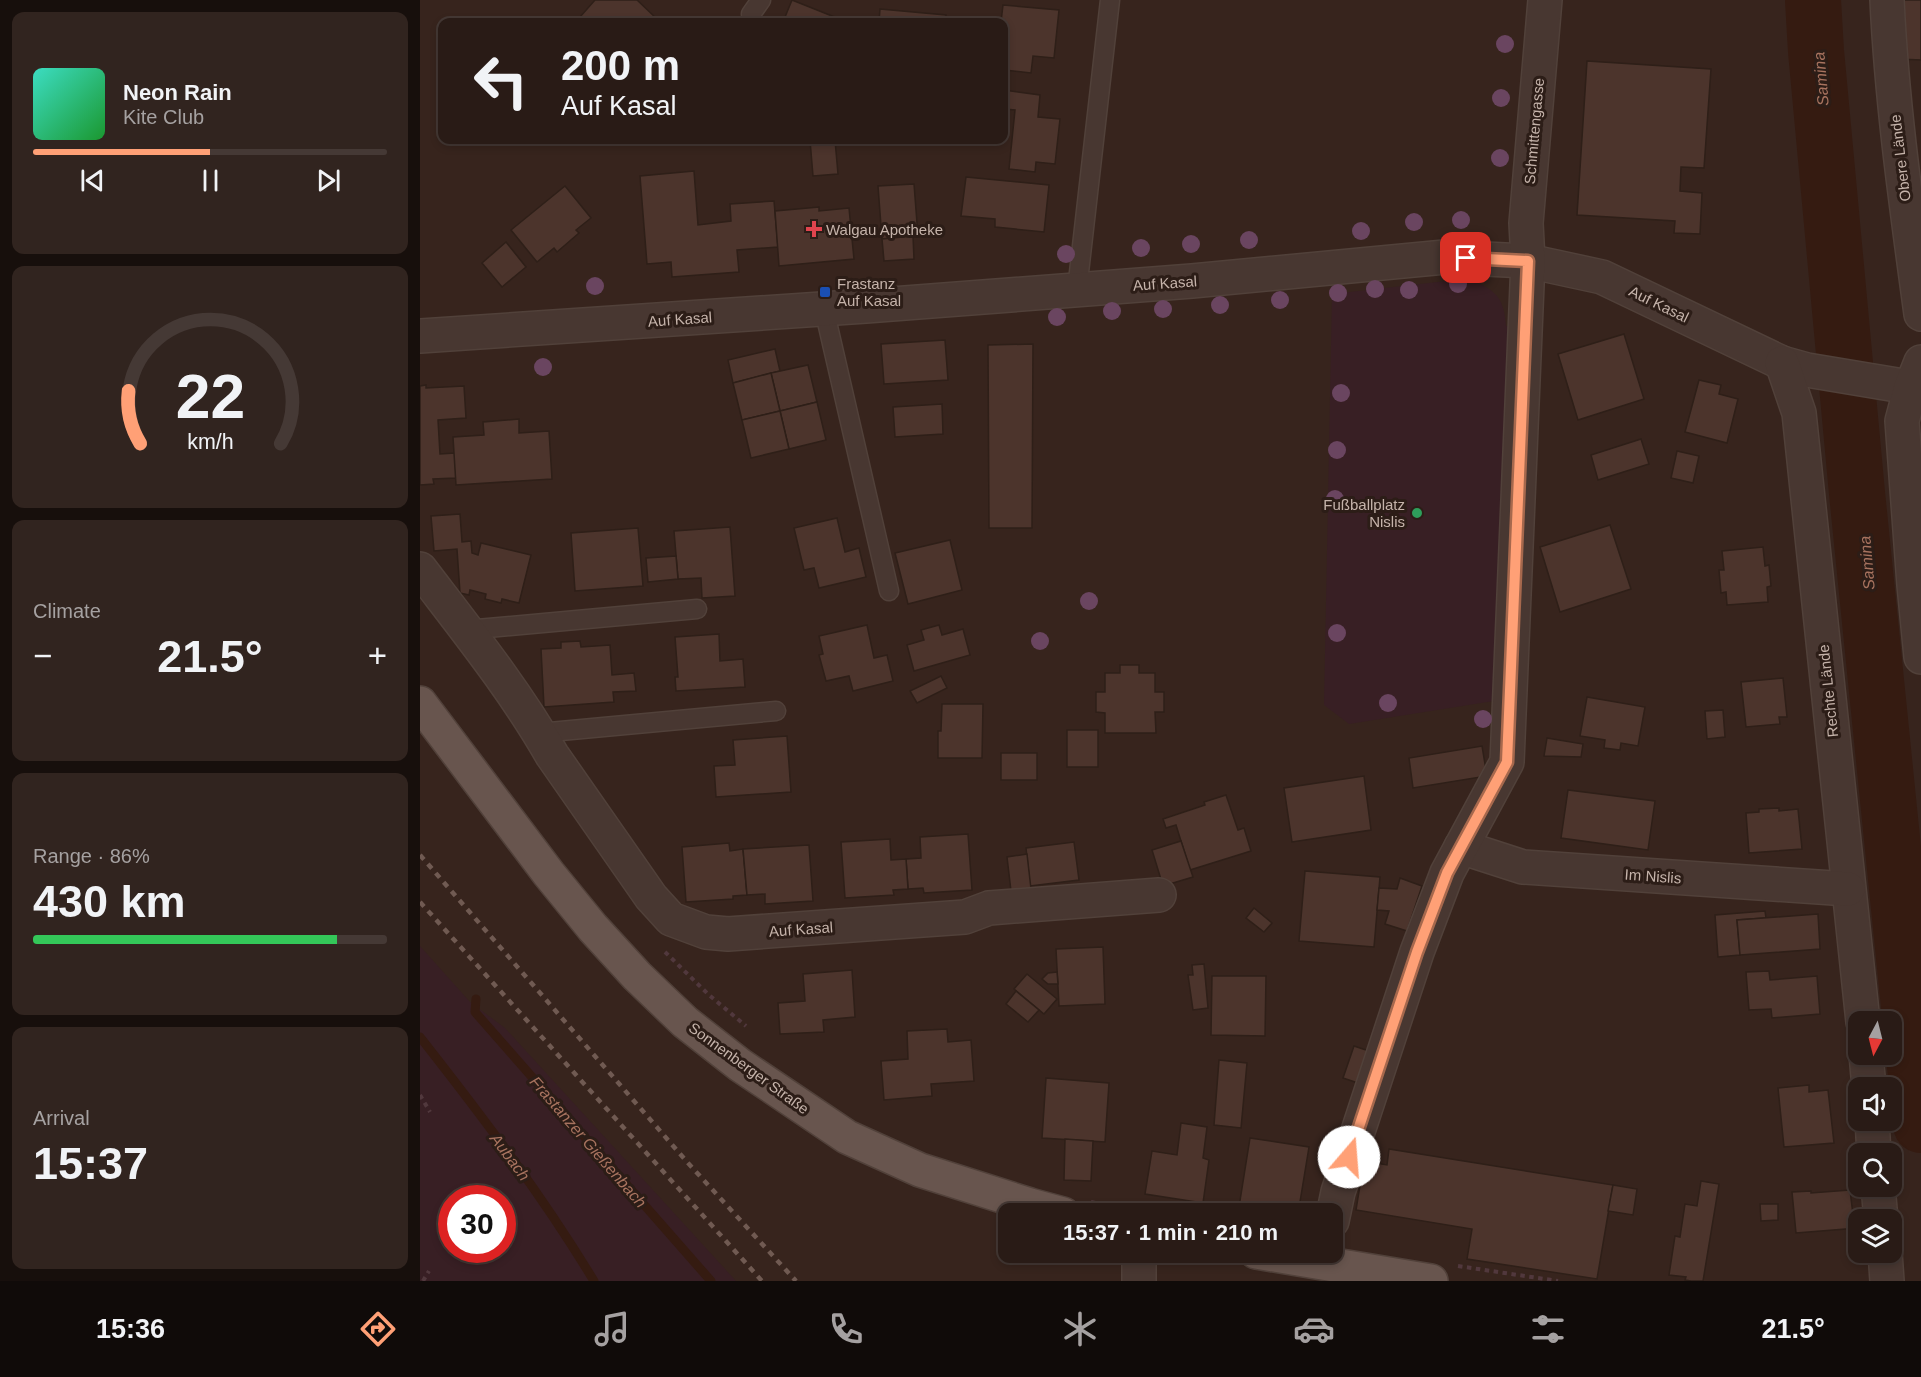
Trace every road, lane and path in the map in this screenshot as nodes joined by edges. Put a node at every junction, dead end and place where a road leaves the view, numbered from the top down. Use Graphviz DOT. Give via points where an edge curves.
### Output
graph roads {
  1 [pos="1110,0"];
  2 [pos="1545,0"];
  3 [pos="1887,0"];
  4 [pos="1528,261"];
  5 [pos="1077,290"];
  6 [pos="824,309"];
  7 [pos="1921,314"];
  8 [pos="420,336"];
  9 [pos="1794,366"];
  10 [pos="1910,380"];
  11 [pos="420,569"];
  12 [pos="889,591"];
  13 [pos="697,609"];
  14 [pos="466,630"];
  15 [pos="1921,657"];
  16 [pos="420,704"];
  17 [pos="776,711"];
  18 [pos="539,733"];
  19 [pos="1461,847"];
  20 [pos="1848,889"];
  21 [pos="1159,895"];
  22 [pos="1862,1011"];
  23 [pos="420,1095"];
  24 [pos="430,1112"];
  25 [pos="1024,1203"];
  26 [pos="1336,1203"];
  27 [pos="1343,1262"];
  28 [pos="1139,1263"];
  29 [pos="1886,1263"];
  30 [pos="429,1271"];
  31 [pos="423,1281"];
  32 [pos="1139,1281"];
  33 [pos="1431,1281"];
  34 [pos="1887,1281"];
  1 -- 5 [label="lane"];
  2 -- 4 [label="street, Schmittengasse" via="1526,223"];
  3 -- 7 [label="street, Obere Lände" via="1900,160"];
  4 -- 5 [label="street, Auf Kasal" via="1445,257"];
  4 -- 9 [label="street, Auf Kasal" via="1602,277"];
  4 -- 19 [label="street" via="1507,762"];
  5 -- 6 [label="street, Auf Kasal"];
  6 -- 8 [label="street, Auf Kasal"];
  6 -- 12 [label="lane"];
  9 -- 10 [label="street, Auf Kasal"];
  9 -- 20 [label="street, Rechte Lände"];
  10 -- 15 [label="street" via="1902,421"];
  11 -- 14 [label="street, Auf Kasal"];
  13 -- 14 [label="lane"];
  14 -- 18 [label="street, Auf Kasal"];
  16 -- 25 [label="main road, Sonnenberger Straße" via="592,928 685,1022 740,1065 847,1137 920,1170"];
  17 -- 18 [label="lane"];
  18 -- 21 [label="street, Auf Kasal" via="651,897 671,919 706,932 728,934 965,917 989,908"];
  19 -- 20 [label="street, Im Nislis" via="1523,867"];
  19 -- 26 [label="street" via="1417,952"];
  20 -- 22 [label="street, Rechte Lände"];
  23 -- 24 [label="path"];
  27 -- 33 [label="main road"];
  28 -- 32 [label="street"];
  29 -- 34 [label="street"];
  30 -- 31 [label="path"];
}
